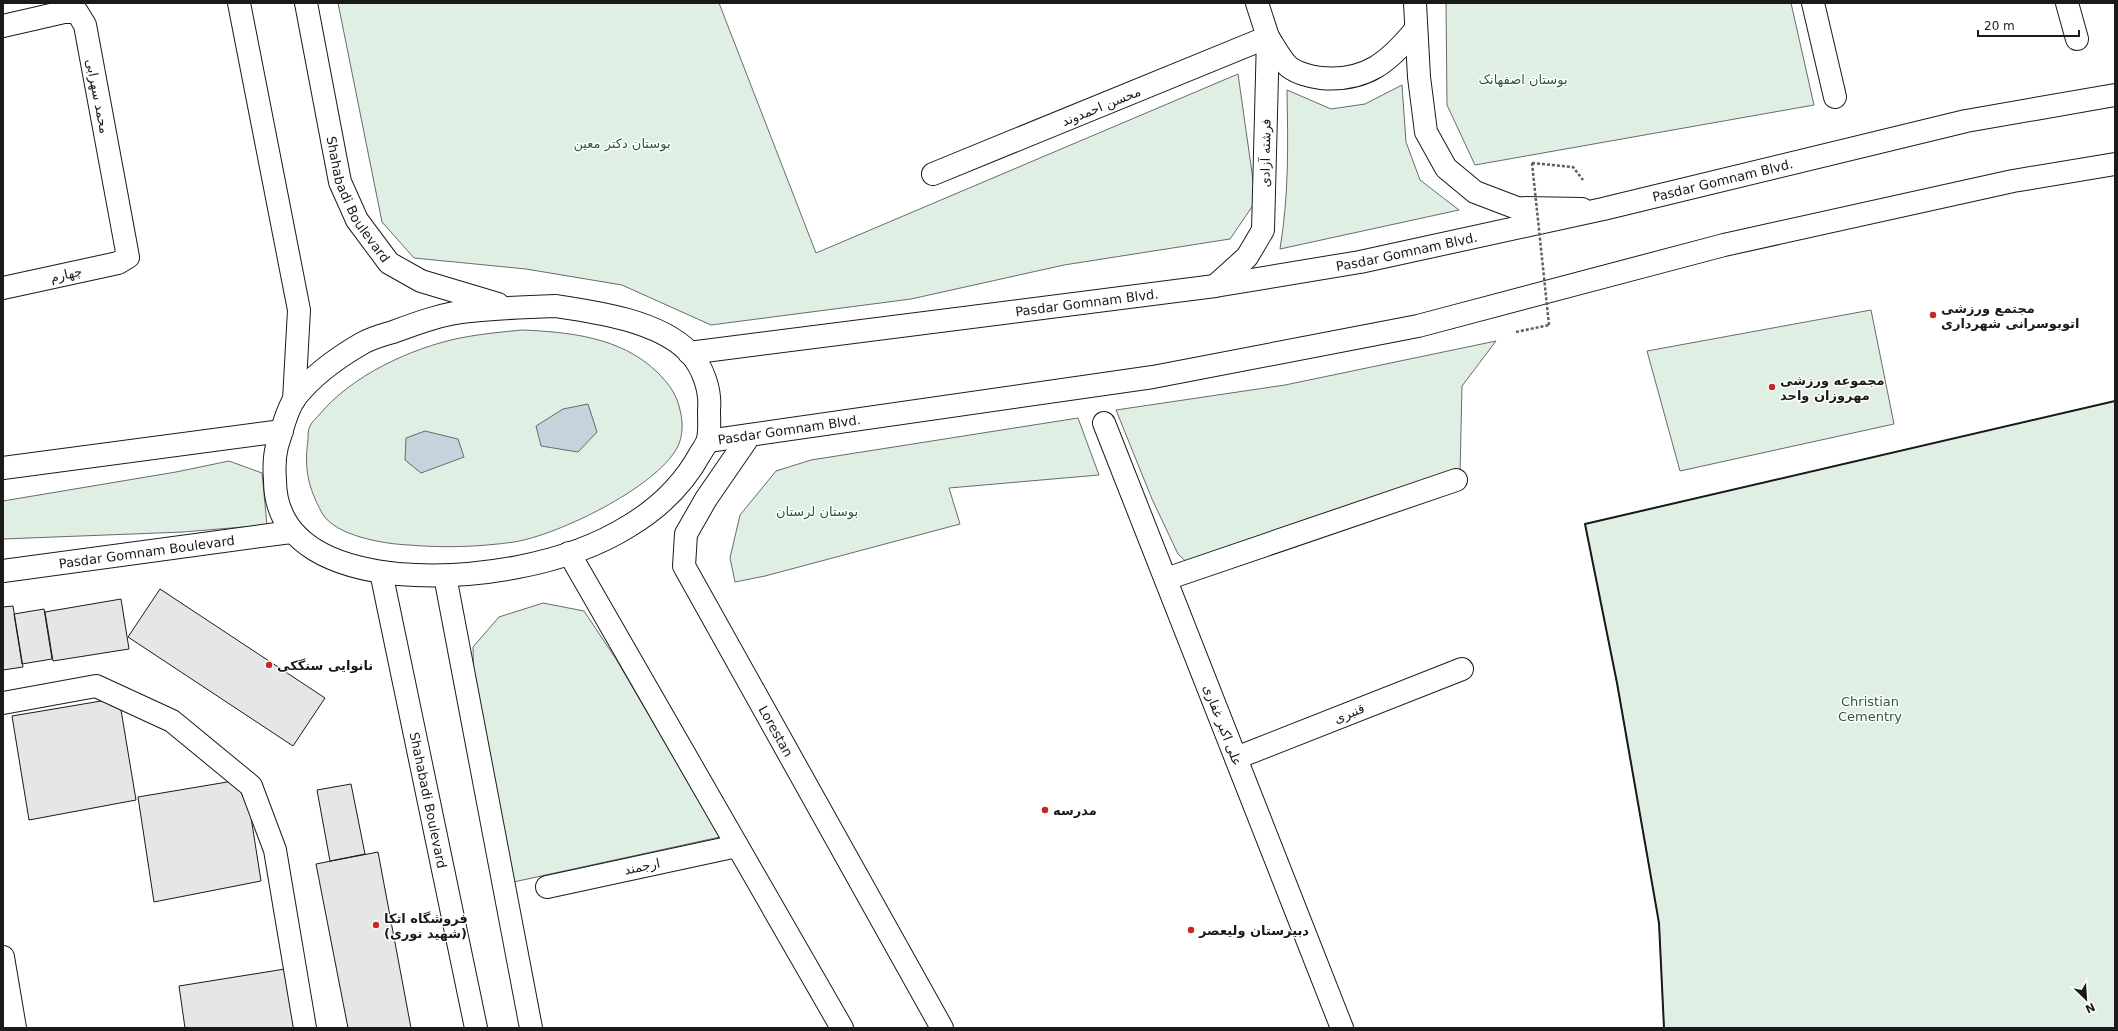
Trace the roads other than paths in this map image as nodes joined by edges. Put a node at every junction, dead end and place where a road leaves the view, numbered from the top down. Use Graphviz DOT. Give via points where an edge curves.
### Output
graph roads {
  1 [pos="239,3"];
  2 [pos="306,3"];
  3 [pos="1257,3"];
  4 [pos="1415,3"];
  5 [pos="1813,3"];
  6 [pos="2067,3"];
  7 [pos="3,26"];
  8 [pos="1416,29"];
  9 [pos="1268,37"];
  10 [pos="2077,39"];
  11 [pos="2115,95"];
  12 [pos="1835,97"];
  13 [pos="2115,164"];
  14 [pos="934,174"];
  15 [pos="1603,209"];
  16 [pos="128,257"];
  17 [pos="1215,286"];
  18 [pos="3,288"];
  19 [pos="513,308"];
  20 [pos="689,352"];
  21 [pos="294,400"];
  22 [pos="1104,423"];
  23 [pos="282,431"];
  24 [pos="750,435"];
  25 [pos="708,441"];
  26 [pos="3,468"];
  27 [pos="1456,480"];
  28 [pos="291,532"];
  29 [pos="569,553"];
  30 [pos="3,571"];
  31 [pos="381,572"];
  32 [pos="445,576"];
  33 [pos="1166,579"];
  34 [pos="1462,668"];
  35 [pos="3,703"];
  36 [pos="1236,758"];
  37 [pos="737,846"];
  38 [pos="547,887"];
  39 [pos="3,957"];
  40 [pos="15,1028"];
  41 [pos="305,1028"];
  42 [pos="476,1028"];
  43 [pos="531,1028"];
  44 [pos="842,1028"];
  45 [pos="942,1028"];
  46 [pos="1342,1028"];
  1 -- 21 [label="main road" via="299,310"];
  2 -- 19 [label="main road, Shahabadi Boulevard" via="340,182 357,220 388,263 421,282"];
  3 -- 9 [label="main road, فرشته آزادی"];
  4 -- 8 [label="main road"];
  5 -- 12 [label="main road"];
  6 -- 10 [label="main road"];
  7 -- 16 [label="main road, محمد سهرابی" via="64,12 77,12 85,25"];
  8 -- 9 [label="main road" via="1396,54 1372,70 1340,80 1311,77 1289,67"];
  8 -- 15 [label="main road" via="1426,132 1446,168 1475,192 1517,208"];
  9 -- 14 [label="main road, محسن احمدوند"];
  9 -- 17 [label="main road, فرشته آزادی" via="1263,230 1247,257"];
  11 -- 15 [label="main road, Pasdar Gomnam Blvd." via="1966,121"];
  13 -- 24 [label="main road, Pasdar Gomnam Blvd." via="2013,181 1724,245 1418,326 1153,377"];
  15 -- 17 [label="main road, Pasdar Gomnam Blvd." via="1360,262"];
  16 -- 18 [label="main road, چهارم" via="118,263"];
  17 -- 20 [label="main road, Pasdar Gomnam Blvd."];
  19 -- 20 [label="main road" via="556,306 594,312 662,333"];
  19 -- 21 [label="main road" via="467,311 414,324 364,342 328,366"];
  20 -- 25 [label="main road" via="704,375 710,399"];
  21 -- 23 [label="main road"];
  22 -- 33 [label="main road, علی اکبر غفاری"];
  23 -- 26 [label="main road"];
  23 -- 28 [label="main road" via="274,458 275,488 279,510"];
  24 -- 25 [label="main road, Pasdar Gomnam Blvd."];
  24 -- 45 [label="main road, Lorestan" via="706,499 686,534 684,566"];
  25 -- 29 [label="main road" via="679,486 657,508 627,528"];
  27 -- 33 [label="main road"];
  28 -- 30 [label="main road, Pasdar Gomnam Boulevard"];
  28 -- 31 [label="main road" via="311,548 338,560"];
  29 -- 32 [label="main road" via="492,572"];
  29 -- 37 [label="main road"];
  31 -- 32 [label="main road"];
  31 -- 42 [label="main road, Shahabadi Boulevard"];
  32 -- 43 [label="main road"];
  33 -- 36 [label="main road, علی اکبر غفاری"];
  34 -- 36 [label="main road, قنبری"];
  35 -- 41 [label="main road" via="96,686 172,721 251,786 276,850"];
  36 -- 46 [label="main road, علی اکبر غفاری"];
  37 -- 38 [label="main road, ارجمند"];
  37 -- 44 [label="main road"];
  39 -- 40 [label="main road"];
}
